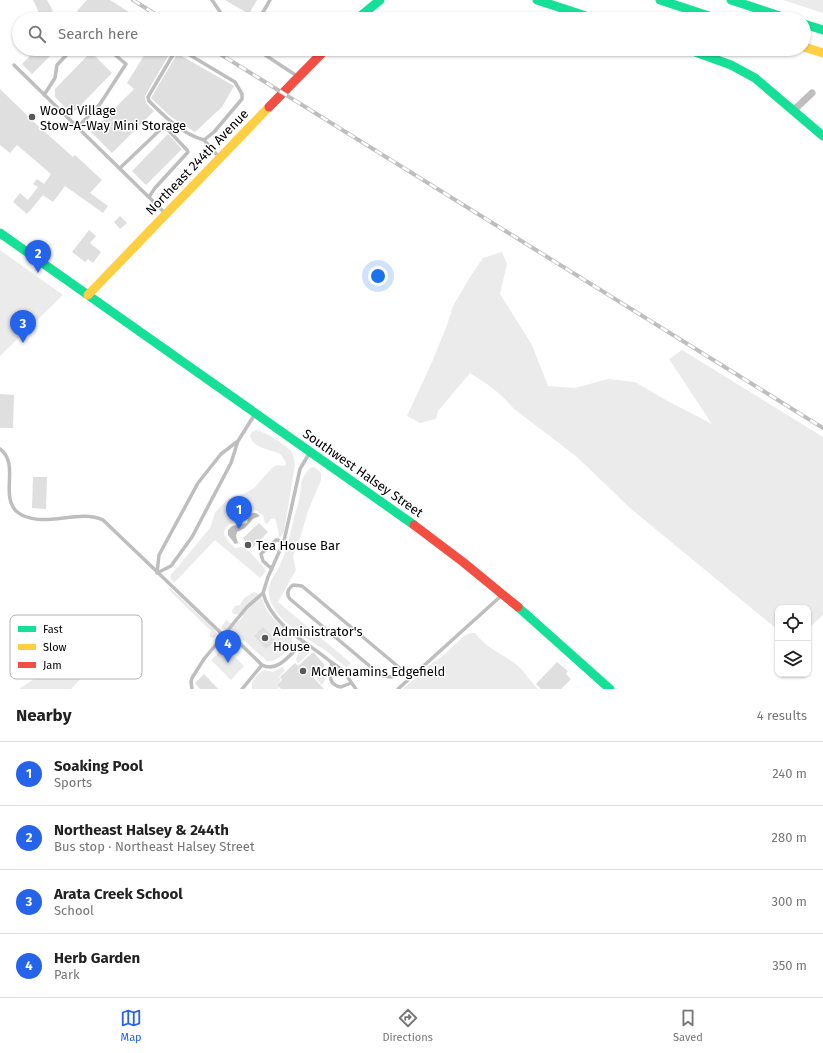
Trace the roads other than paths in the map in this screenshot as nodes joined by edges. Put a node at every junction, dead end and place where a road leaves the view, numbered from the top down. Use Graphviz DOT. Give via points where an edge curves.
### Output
graph roads {
  1 [pos="212,0"];
  2 [pos="270,0"];
  3 [pos="380,0"];
  4 [pos="537,0"];
  5 [pos="660,0"];
  6 [pos="731,0"];
  7 [pos="220,12"];
  8 [pos="263,12"];
  9 [pos="365,12"];
  10 [pos="574,12"];
  11 [pos="697,12"];
  12 [pos="768,12"];
  13 [pos="811,26"];
  14 [pos="823,30"];
  15 [pos="811,49"];
  16 [pos="823,53"];
  17 [pos="65,56"];
  18 [pos="116,56"];
  19 [pos="172,56"];
  20 [pos="193,56"];
  21 [pos="266,56"];
  22 [pos="319,56"];
  23 [pos="707,56"];
  24 [pos="14,65"];
  25 [pos="298,77"];
  26 [pos="812,93"];
  27 [pos="44,94"];
  28 [pos="794,110"];
  29 [pos="78,127"];
  30 [pos="823,136"];
  31 [pos="204,140"];
  32 [pos="220,158"];
  33 [pos="120,168"];
  34 [pos="149,198"];
  35 [pos="166,214"];
  36 [pos="0,233"];
  37 [pos="88,295"];
  38 [pos="255,413"];
  39 [pos="238,441"];
  40 [pos="0,449"];
  41 [pos="310,452"];
  42 [pos="284,543"];
  43 [pos="272,569"];
  44 [pos="158,573"];
  45 [pos="263,593"];
  46 [pos="503,594"];
  47 [pos="227,631"];
  48 [pos="223,635"];
  49 [pos="303,642"];
  50 [pos="332,663"];
  51 [pos="262,665"];
  52 [pos="401,669"];
  53 [pos="411,676"];
  54 [pos="351,683"];
  55 [pos="608,688"];
  56 [pos="192,689"];
  57 [pos="242,689"];
  58 [pos="356,689"];
  59 [pos="398,689"];
  1 -- 7 [label="lane"];
  2 -- 8 [label="lane"];
  3 -- 9 [label="main road"];
  4 -- 10 [label="main road"];
  5 -- 11 [label="main road"];
  6 -- 12 [label="main road"];
  13 -- 14 [label="main road"];
  15 -- 16 [label="main road"];
  17 -- 27 [label="lane" via="57,64 55,78"];
  18 -- 29 [label="lane" via="126,64 100,104"];
  19 -- 31 [label="lane" via="148,97 149,101 171,121 194,137"];
  20 -- 31 [label="lane" via="235,82 242,94 242,98 214,132"];
  21 -- 25 [label="lane"];
  22 -- 25 [label="main road, Northeast 244th Avenue"];
  23 -- 28 [label="main road" via="743,71"];
  24 -- 27 [label="lane"];
  25 -- 32 [label="main road, Northeast 244th Avenue"];
  26 -- 28 [label="street"];
  27 -- 29 [label="lane"];
  28 -- 30 [label="main road"];
  29 -- 33 [label="lane"];
  31 -- 32 [label="lane"];
  32 -- 35 [label="main road, Northeast 244th Avenue"];
  33 -- 34 [label="lane"];
  33 -- 34 [label="lane" via="161,129 169,131 188,152 154,188"];
  34 -- 35 [label="lane"];
  35 -- 37 [label="main road, Northeast 244th Avenue"];
  36 -- 37 [label="main road, Southwest Halsey Street"];
  37 -- 38 [label="main road, Southwest Halsey Street"];
  38 -- 39 [label="lane"];
  38 -- 41 [label="main road, Southwest Halsey Street"];
  39 -- 44 [label="lane" via="230,463 192,537 171,566"];
  39 -- 44 [label="lane" via="221,454 198,483 159,555"];
  40 -- 44 [label="lane" via="8,460 7,496 17,512 42,519 97,517"];
  41 -- 42 [label="lane" via="300,469"];
  41 -- 46 [label="main road, Southwest Halsey Street" via="410,522"];
  42 -- 43 [label="lane"];
  42 -- 43 [label="lane" via="276,540 261,554 262,561"];
  43 -- 45 [label="lane"];
  44 -- 48 [label="lane"];
  45 -- 47 [label="lane"];
  45 -- 49 [label="lane" via="274,614"];
  46 -- 53 [label="lane"];
  46 -- 55 [label="main road, Southwest Halsey Street"];
  47 -- 48 [label="lane"];
  47 -- 51 [label="lane"];
  48 -- 56 [label="lane" via="192,678"];
  49 -- 50 [label="lane"];
  49 -- 51 [label="lane" via="278,665 267,668"];
  50 -- 54 [label="lane" via="344,672"];
  50 -- 54 [label="lane" via="329,676 331,681 341,687"];
  51 -- 57 [label="lane"];
  52 -- 52 [label="lane" via="302,586 296,585 289,589 290,600 378,673 392,677"];
  52 -- 53 [label="lane"];
  53 -- 59 [label="lane"];
  54 -- 58 [label="lane"];
}
